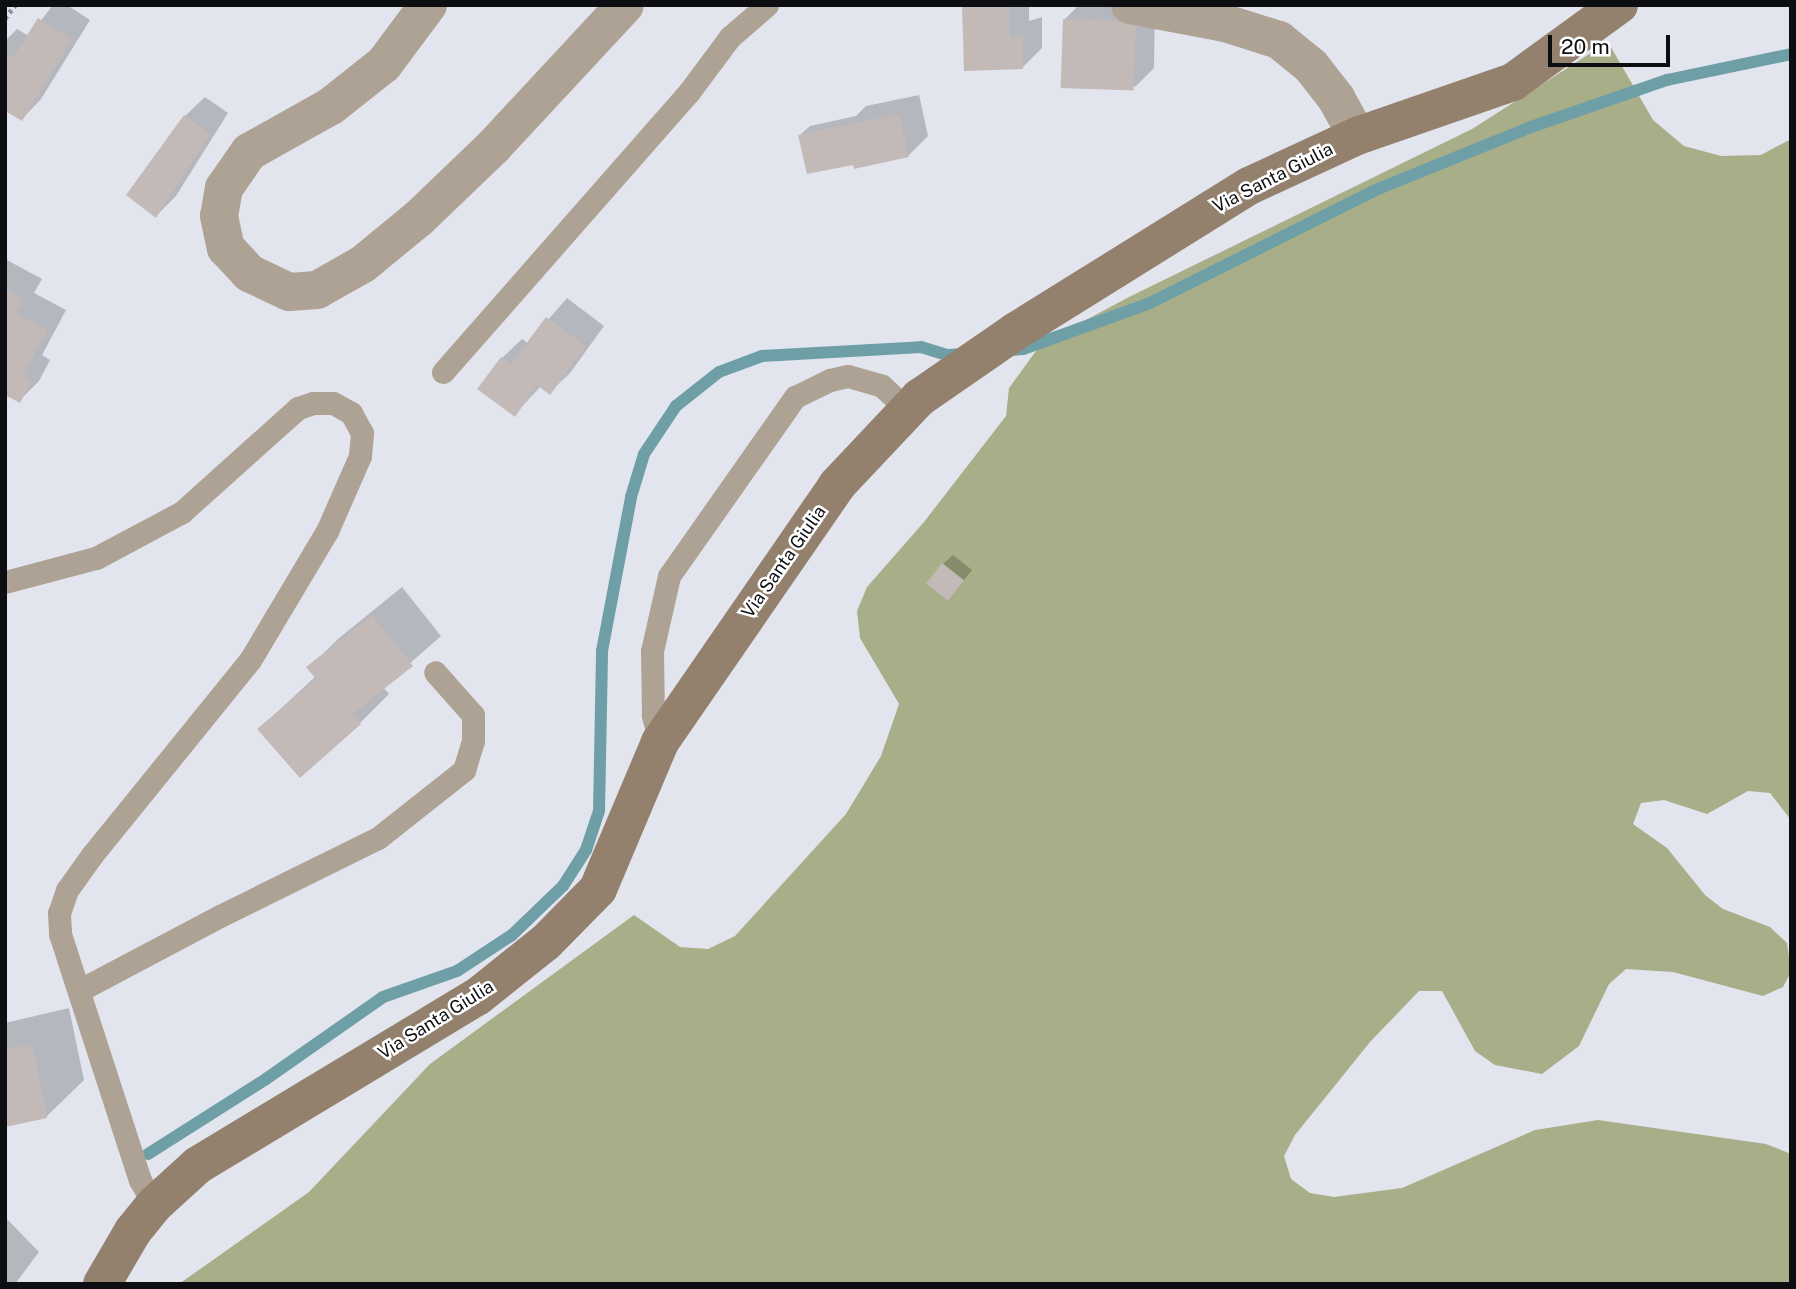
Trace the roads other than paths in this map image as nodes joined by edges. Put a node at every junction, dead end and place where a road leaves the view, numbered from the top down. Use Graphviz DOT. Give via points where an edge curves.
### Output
graph roads {
  1 [pos="428,5"];
  2 [pos="625,5"];
  3 [pos="767,5"];
  4 [pos="1130,5"];
  5 [pos="1619,5"];
  6 [pos="1357,136"];
  7 [pos="443,372"];
  8 [pos="908,410"];
  9 [pos="5,582"];
  10 [pos="435,672"];
  11 [pos="660,742"];
  12 [pos="80,990"];
  13 [pos="154,1205"];
  14 [pos="102,1284"];
  1 -- 2 [label="street" via="383,64 331,106 249,152 224,188 219,216 226,248 249,273 289,292 317,290 363,264 494,146"];
  3 -- 7 [label="lane" via="730,37 690,92"];
  4 -- 6 [label="street" via="1225,23 1279,40 1311,66"];
  5 -- 6 [label="street, Via Santa Giulia" via="1513,82"];
  6 -- 8 [label="street, Via Santa Giulia" via="1249,186 1016,331"];
  8 -- 11 [label="street, Via Santa Giulia" via="837,485"];
  8 -- 11 [label="lane" via="882,386 848,376 795,397 669,576 652,651 653,715"];
  9 -- 12 [label="lane" via="96,558 182,512 298,408 313,402 333,403 351,413 362,433 360,456 327,531 250,660 67,890 59,913 60,934"];
  10 -- 12 [label="lane" via="473,715 464,770 378,838"];
  11 -- 13 [label="street, Via Santa Giulia" via="598,889 546,942 477,997 198,1164"];
  12 -- 13 [label="lane" via="140,1180"];
  13 -- 14 [label="street, Via Santa Giulia"];
}
